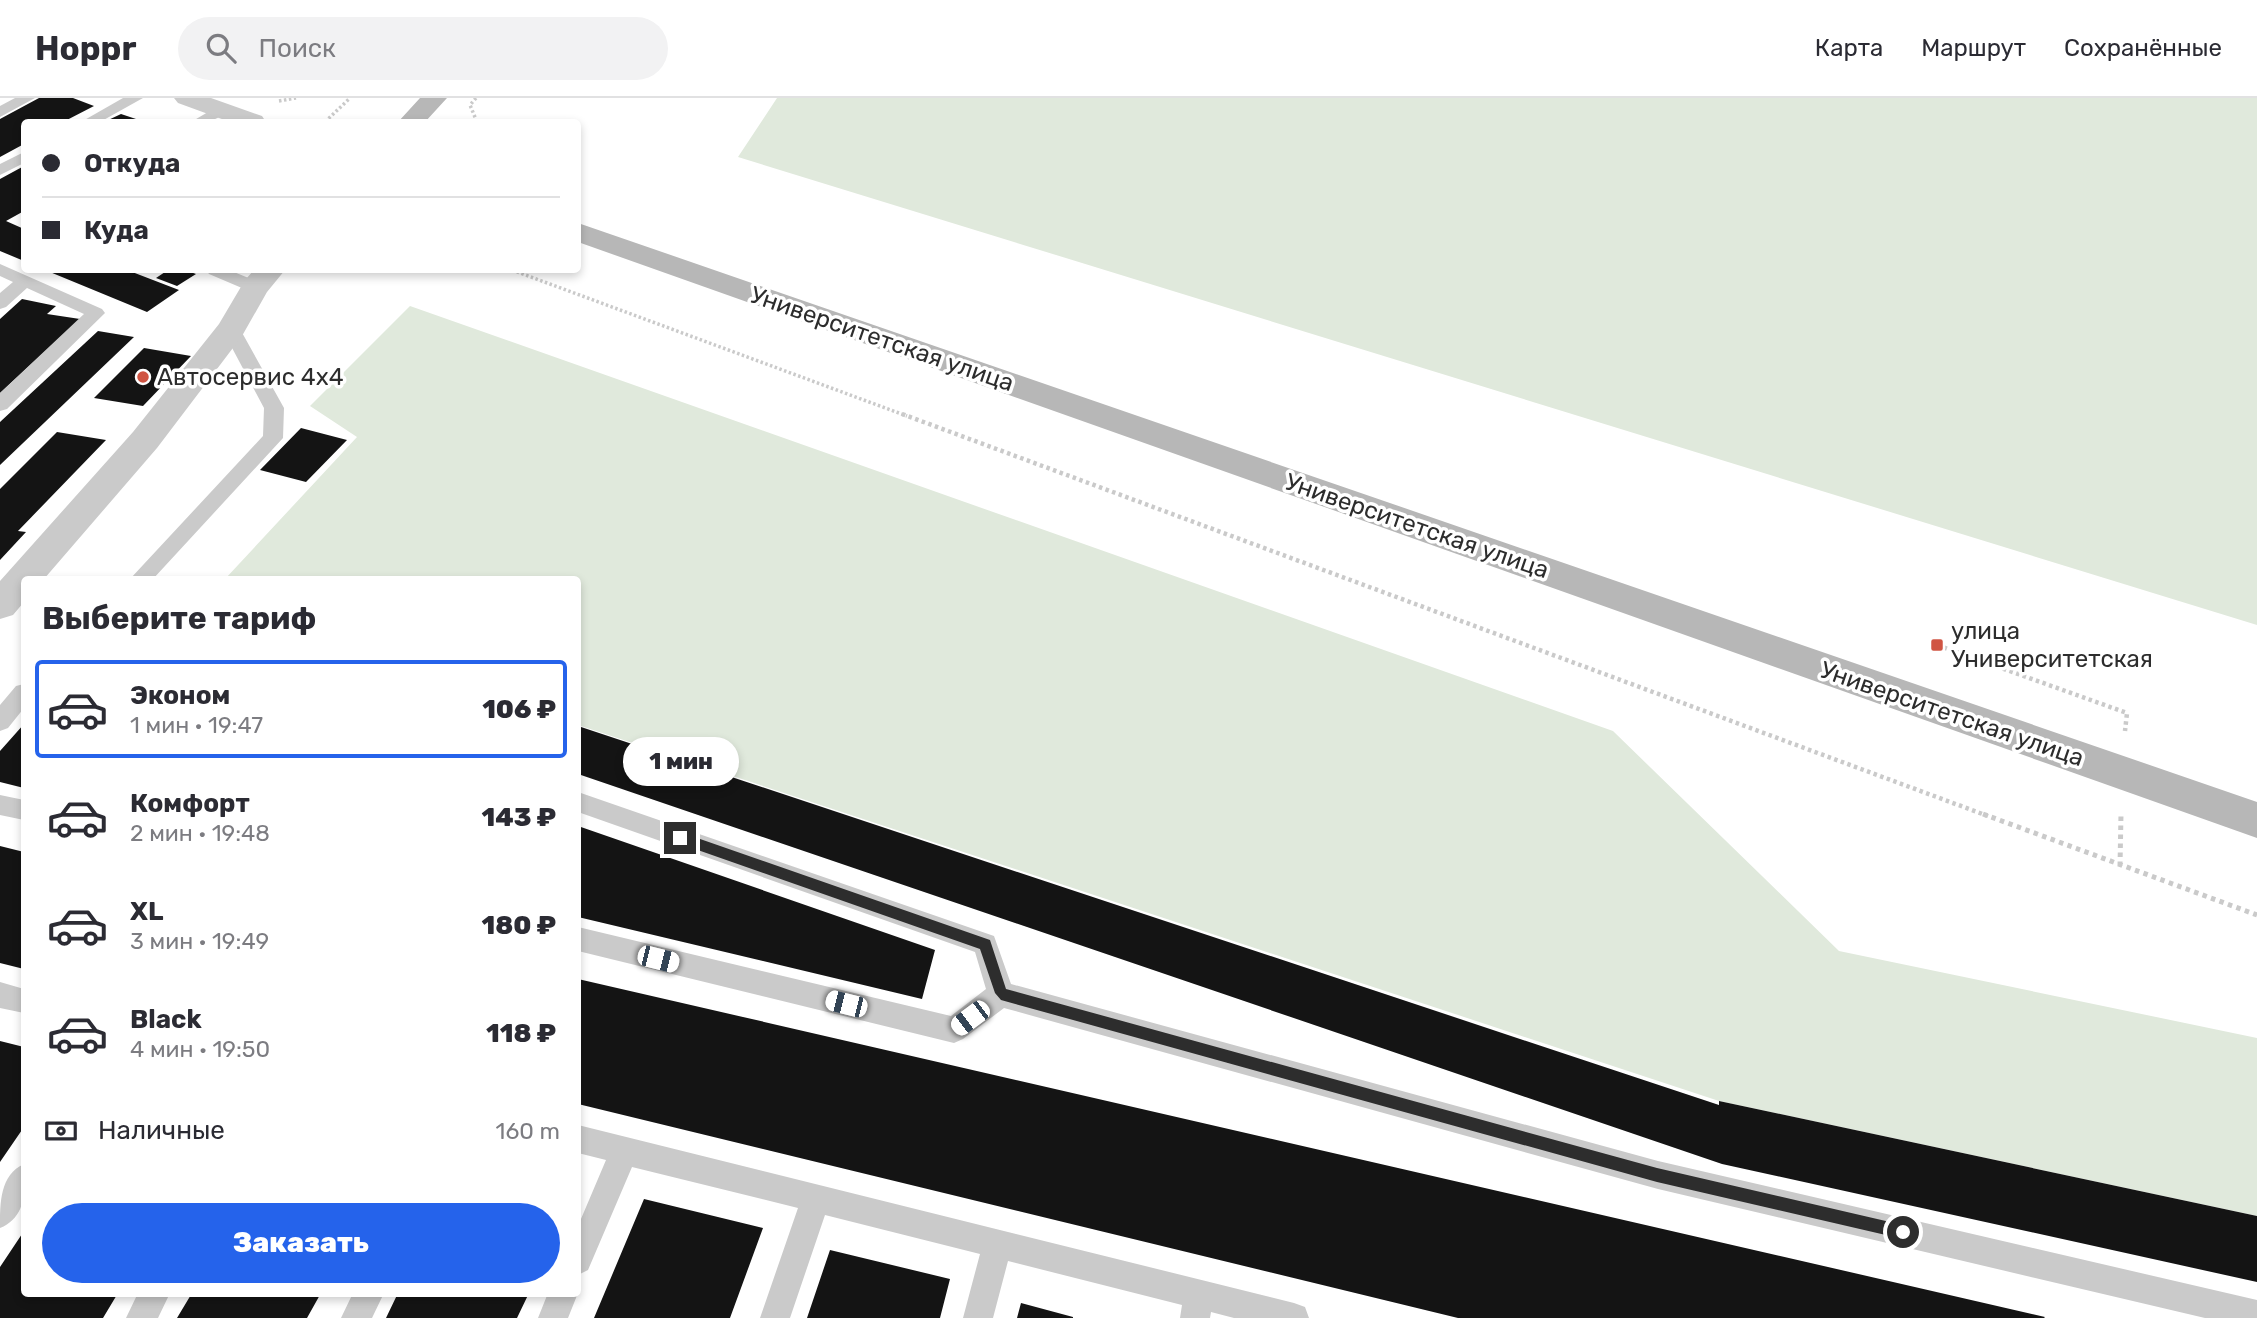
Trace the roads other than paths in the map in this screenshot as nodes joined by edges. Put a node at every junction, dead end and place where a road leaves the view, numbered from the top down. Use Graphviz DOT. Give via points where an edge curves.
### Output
graph roads {
  1 [pos="27,98"];
  2 [pos="135,98"];
  3 [pos="187,98"];
  4 [pos="433,98"];
  5 [pos="0,112"];
  6 [pos="209,116"];
  7 [pos="95,119"];
  8 [pos="231,119"];
  9 [pos="414,119"];
  10 [pos="21,159"];
  11 [pos="0,170"];
  12 [pos="581,233"];
  13 [pos="0,269"];
  14 [pos="242,274"];
  15 [pos="26,281"];
  16 [pos="0,303"];
  17 [pos="230,329"];
  18 [pos="0,404"];
  19 [pos="33,576"];
  20 [pos="143,576"];
  21 [pos="21,697"];
  22 [pos="0,721"];
  23 [pos="581,803"];
  24 [pos="0,805"];
  25 [pos="21,809"];
  26 [pos="2257,820"];
  27 [pos="581,940"];
  28 [pos="1001,993"];
  29 [pos="0,995"];
  30 [pos="21,1000"];
  31 [pos="581,1140"];
  32 [pos="624,1151"];
  33 [pos="21,1182"];
  34 [pos="816,1199"];
  35 [pos="0,1213"];
  36 [pos="998,1244"];
  37 [pos="581,1253"];
  38 [pos="153,1297"];
  39 [pos="367,1297"];
  40 [pos="561,1297"];
  41 [pos="1197,1306"];
  42 [pos="2257,1315"];
  43 [pos="141,1318"];
  44 [pos="356,1318"];
  45 [pos="553,1318"];
  46 [pos="775,1318"];
  47 [pos="978,1318"];
  48 [pos="1294,1318"];
  1 -- 5 [label="lane"];
  2 -- 7 [label="lane"];
  3 -- 6 [label="street"];
  4 -- 9 [label="street"];
  6 -- 8 [label="street"];
  10 -- 11 [label="lane"];
  12 -- 26 [label="street, Университетская улица"];
  13 -- 15 [label="lane"];
  14 -- 17 [label="street"];
  15 -- 16 [label="lane"];
  15 -- 18 [label="lane" via="96,313"];
  17 -- 19 [label="street"];
  17 -- 20 [label="lane" via="274,408 273,438"];
  21 -- 22 [label="lane"];
  23 -- 28 [label="lane" via="985,944"];
  24 -- 25 [label="lane"];
  27 -- 28 [label="lane" via="954,1030"];
  28 -- 42 [label="lane" via="1657,1175"];
  29 -- 30 [label="lane"];
  31 -- 32 [label="lane"];
  32 -- 34 [label="lane"];
  32 -- 37 [label="lane"];
  33 -- 35 [label="lane"];
  34 -- 36 [label="lane"];
  34 -- 46 [label="lane"];
  36 -- 41 [label="lane"];
  36 -- 47 [label="lane"];
  38 -- 43 [label="lane"];
  39 -- 44 [label="lane"];
  40 -- 45 [label="lane"];
  41 -- 48 [label="lane"];
}
